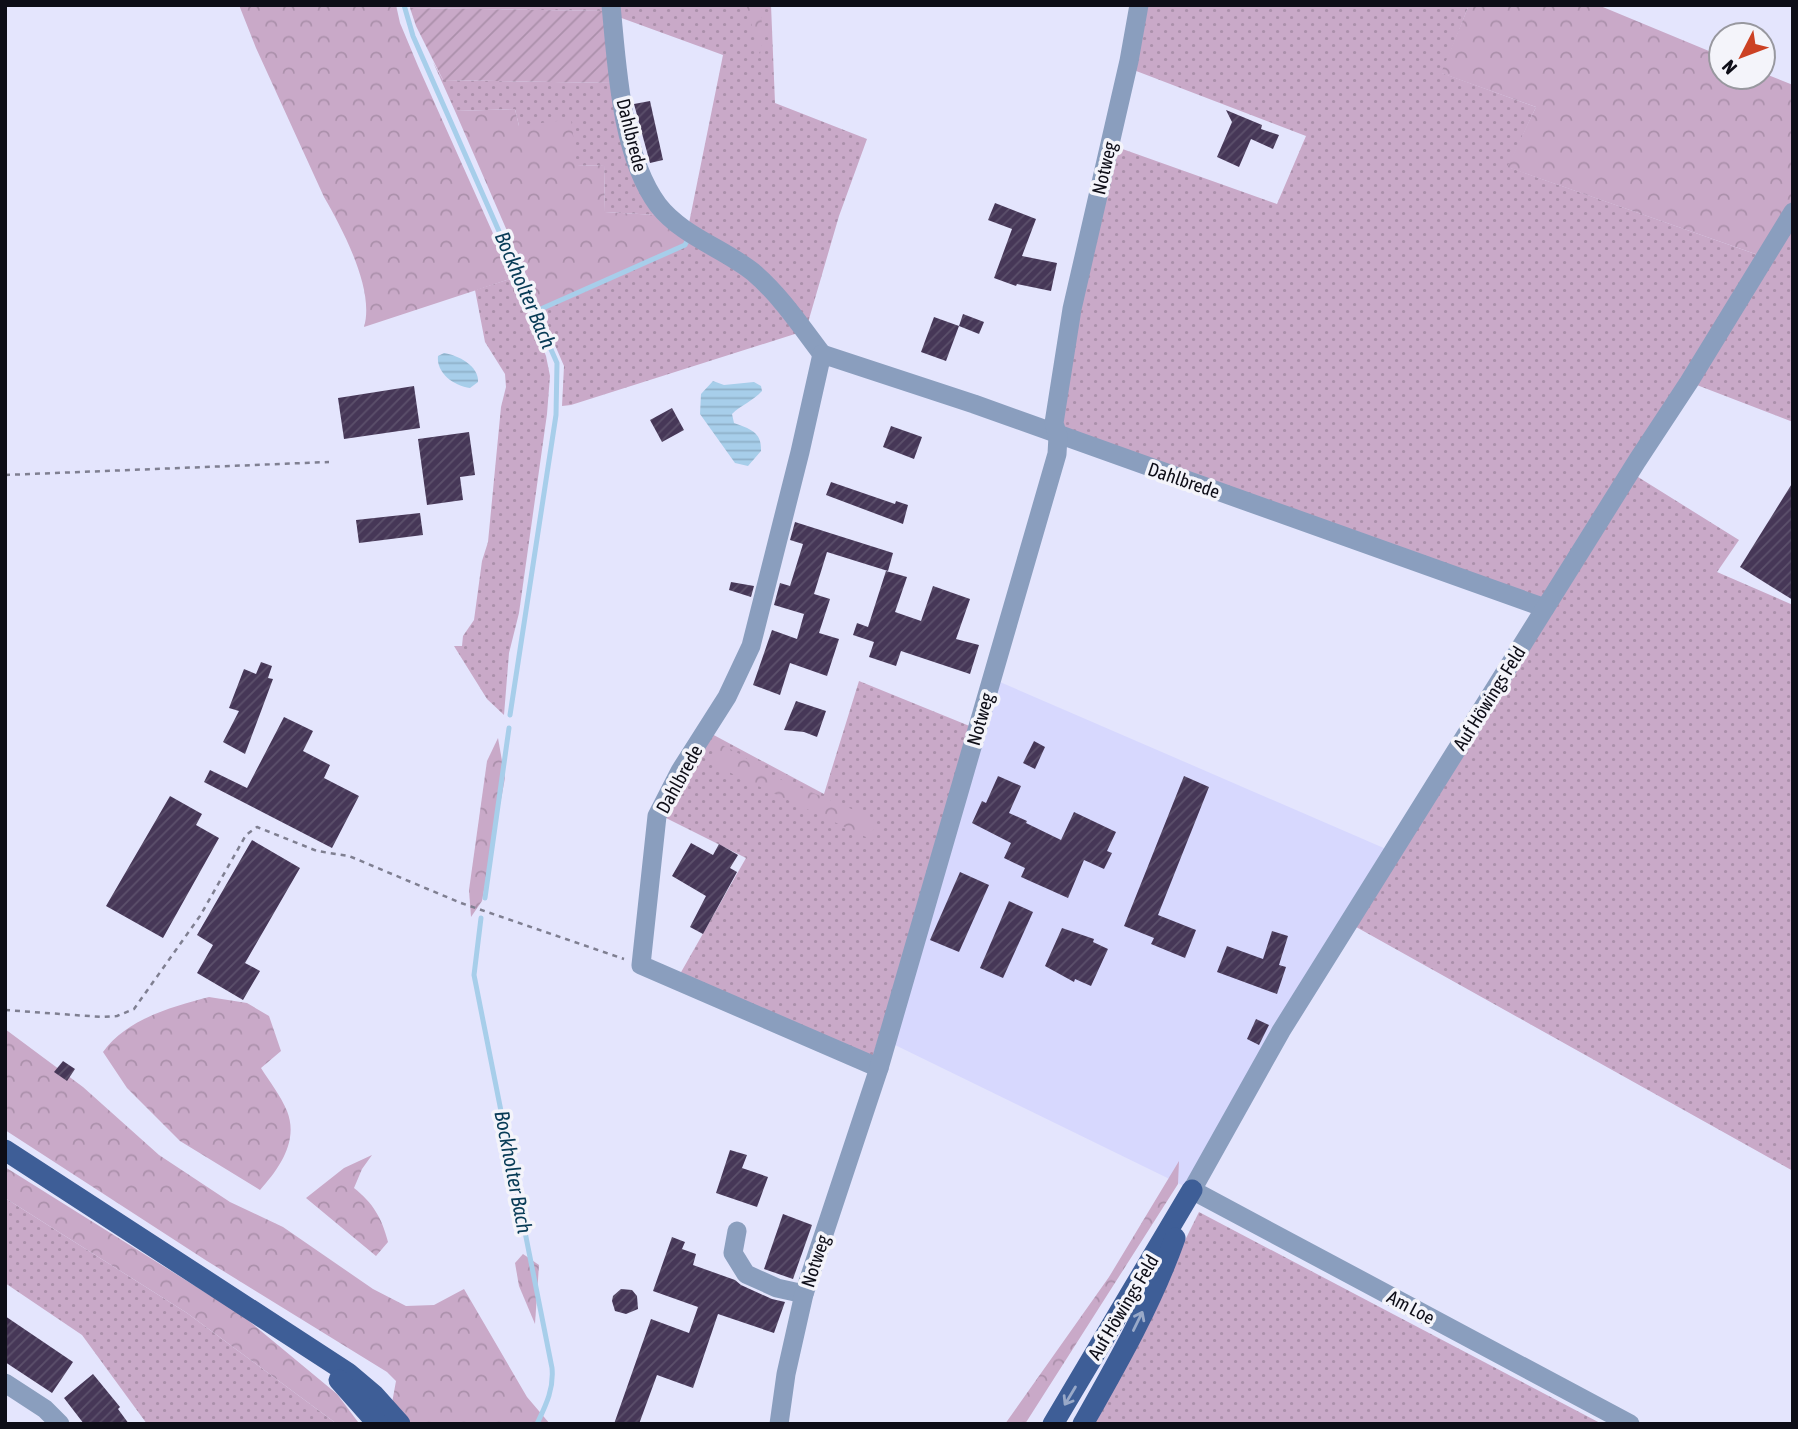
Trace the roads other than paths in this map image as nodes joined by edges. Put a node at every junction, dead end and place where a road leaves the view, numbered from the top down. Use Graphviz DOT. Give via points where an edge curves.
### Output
graph roads {
  1 [pos="611,5"];
  2 [pos="1139,5"];
  3 [pos="1793,212"];
  4 [pos="822,354"];
  5 [pos="1058,436"];
  6 [pos="1545,608"];
  7 [pos="879,1068"];
  8 [pos="5,1150"];
  9 [pos="1192,1190"];
  10 [pos="737,1231"];
  11 [pos="804,1294"];
  12 [pos="286,1331"];
  13 [pos="5,1384"];
  14 [pos="60,1424"];
  15 [pos="378,1424"];
  16 [pos="400,1424"];
  17 [pos="779,1424"];
  18 [pos="1053,1424"];
  19 [pos="1083,1424"];
  20 [pos="1630,1424"];
  1 -- 4 [label="street, Dahlbrede" via="621,96 635,160 647,188 678,225 752,271 770,288"];
  2 -- 5 [label="street, Notweg" via="1072,309 1054,424"];
  3 -- 6 [label="street, Auf Höwings Feld"];
  4 -- 5 [label="street, Dahlbrede"];
  4 -- 7 [label="street, Dahlbrede" via="751,646 727,697 657,816 640,965"];
  5 -- 6 [label="street, Dahlbrede"];
  5 -- 7 [label="street, Notweg" via="1057,454"];
  6 -- 9 [label="street, Auf Höwings Feld" via="1281,1031"];
  7 -- 11 [label="street, Notweg"];
  8 -- 12 [label="main road"];
  9 -- 18 [label="main road, Auf Höwings Feld, one-way"];
  19 -- 9 [label="main road, Auf Höwings Feld, one-way" via="1164,1268"];
  9 -- 20 [label="street, Am Loe"];
  10 -- 11 [label="street" via="733,1253 746,1274"];
  11 -- 17 [label="street, Notweg"];
  12 -- 15 [label="main road"];
  12 -- 16 [label="main road" via="348,1373"];
  13 -- 14 [label="street"];
}
